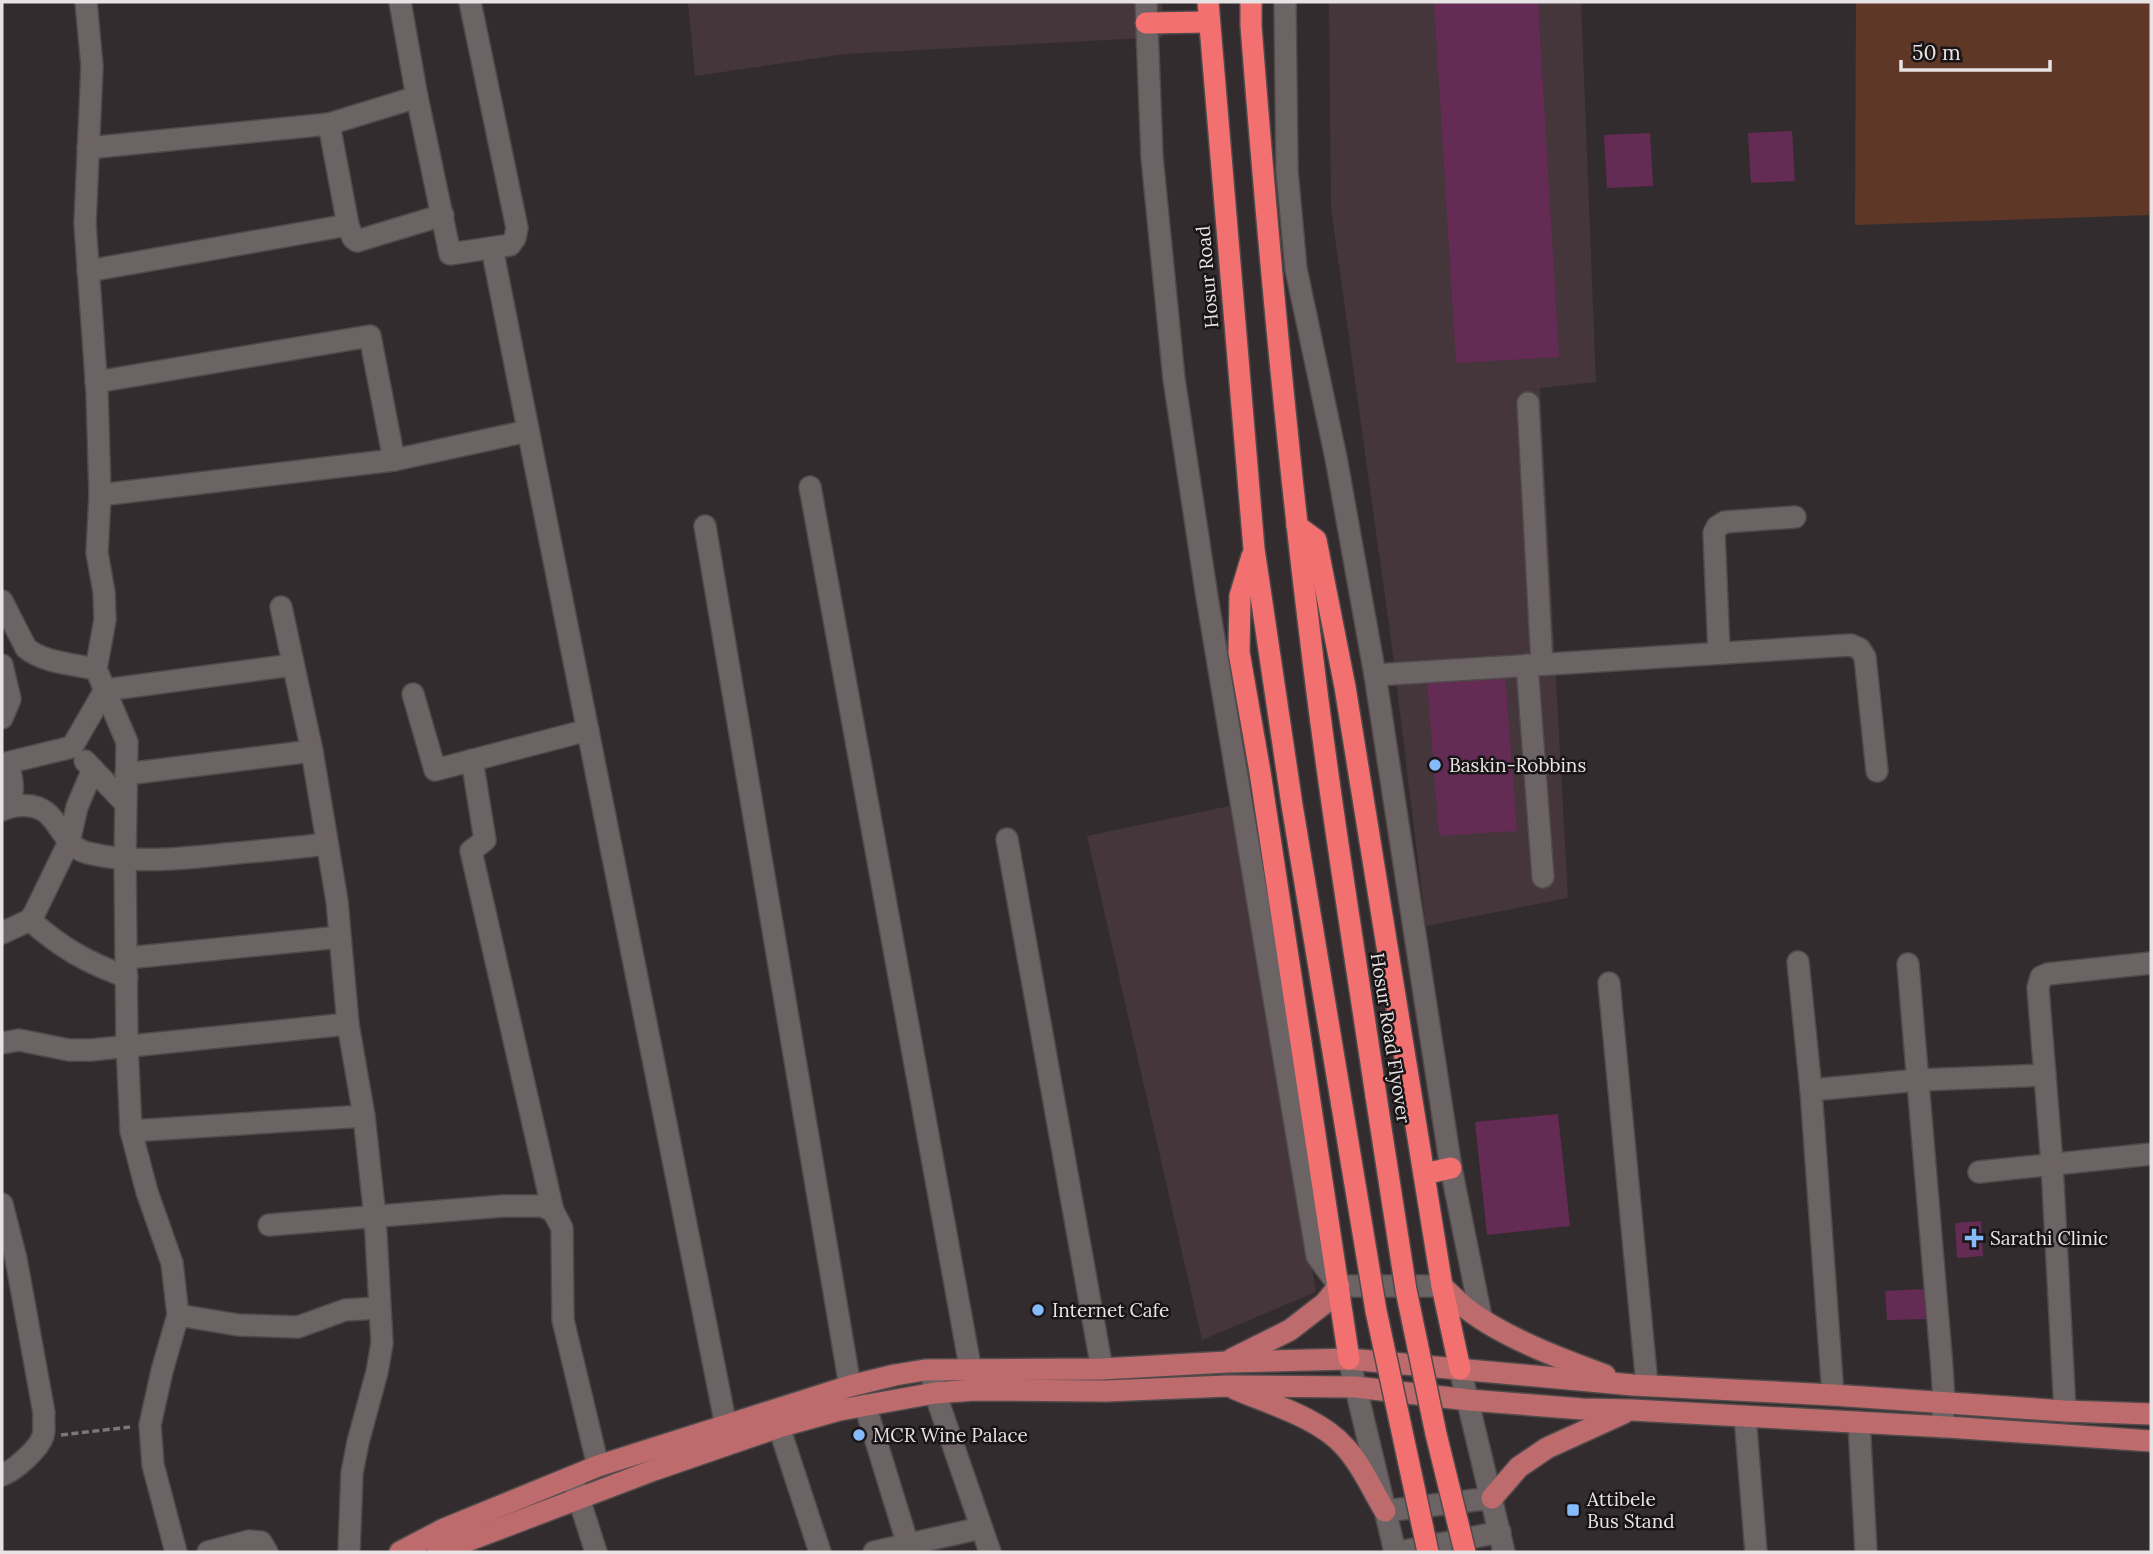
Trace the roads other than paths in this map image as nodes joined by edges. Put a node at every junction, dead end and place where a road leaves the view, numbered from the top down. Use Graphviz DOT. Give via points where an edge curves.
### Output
graph roads {
  1 [pos="86,2"];
  2 [pos="400,2"];
  3 [pos="470,2"];
  4 [pos="1251,2"];
  5 [pos="1285,2"];
  6 [pos="1146,12"];
  7 [pos="1208,12"];
  8 [pos="417,97"];
  9 [pos="329,124"];
  10 [pos="88,148"];
  11 [pos="443,215"];
  12 [pos="348,225"];
  13 [pos="492,248"];
  14 [pos="88,271"];
  15 [pos="96,382"];
  16 [pos="1528,403"];
  17 [pos="528,431"];
  18 [pos="394,460"];
  19 [pos="810,487"];
  20 [pos="100,495"];
  21 [pos="1795,517"];
  22 [pos="705,526"];
  23 [pos="1297,526"];
  24 [pos="1254,549"];
  25 [pos="3,606"];
  26 [pos="281,607"];
  27 [pos="1719,652"];
  28 [pos="1534,664"];
  29 [pos="2,665"];
  30 [pos="292,665"];
  31 [pos="96,669"];
  32 [pos="1375,675"];
  33 [pos="105,690"];
  34 [pos="413,694"];
  35 [pos="2,718"];
  36 [pos="588,730"];
  37 [pos="72,747"];
  38 [pos="312,751"];
  39 [pos="472,760"];
  40 [pos="5,764"];
  41 [pos="93,769"];
  42 [pos="1877,771"];
  43 [pos="126,774"];
  44 [pos="126,804"];
  45 [pos="5,809"];
  46 [pos="1007,839"];
  47 [pos="69,842"];
  48 [pos="327,844"];
  49 [pos="125,859"];
  50 [pos="1543,877"];
  51 [pos="30,920"];
  52 [pos="2,933"];
  53 [pos="340,937"];
  54 [pos="1798,962"];
  55 [pos="2151,963"];
  56 [pos="1908,964"];
  57 [pos="127,968"];
  58 [pos="1609,983"];
  59 [pos="348,1024"];
  60 [pos="2,1043"];
  61 [pos="127,1045"];
  62 [pos="2045,1075"];
  63 [pos="1919,1080"];
  64 [pos="1811,1090"];
  65 [pos="364,1116"];
  66 [pos="131,1131"];
  67 [pos="2151,1154"];
  68 [pos="2052,1164"];
  69 [pos="1451,1168"];
  70 [pos="1979,1172"];
  71 [pos="1424,1174"];
  72 [pos="2,1204"];
  73 [pos="553,1211"];
  74 [pos="375,1217"];
  75 [pos="269,1225"];
  76 [pos="1339,1286"];
  77 [pos="1442,1286"];
  78 [pos="379,1308"];
  79 [pos="178,1315"];
  80 [pos="1481,1317"];
  81 [pos="1349,1359"];
  82 [pos="1227,1362"];
  83 [pos="1102,1369"];
  84 [pos="1460,1369"];
  85 [pos="931,1370"];
  86 [pos="972,1380"];
  87 [pos="1227,1385"];
  88 [pos="1640,1385"];
  89 [pos="850,1386"];
  90 [pos="1355,1387"];
  91 [pos="935,1393"];
  92 [pos="1833,1395"];
  93 [pos="1469,1400"];
  94 [pos="1944,1402"];
  95 [pos="865,1405"];
  96 [pos="1632,1410"];
  97 [pos="2065,1411"];
  98 [pos="2151,1414"];
  99 [pos="1745,1416"];
  100 [pos="1859,1423"];
  101 [pos="779,1427"];
  102 [pos="1942,1427"];
  103 [pos="728,1434"];
  104 [pos="2151,1441"];
  105 [pos="598,1466"];
  106 [pos="3,1476"];
  107 [pos="572,1477"];
  108 [pos="1492,1498"];
  109 [pos="580,1499"];
  110 [pos="1385,1511"];
  111 [pos="981,1528"];
  112 [pos="1502,1542"];
  113 [pos="478,1545"];
  114 [pos="908,1545"];
  115 [pos="176,1552"];
  116 [pos="208,1552"];
  117 [pos="267,1552"];
  118 [pos="349,1552"];
  119 [pos="400,1552"];
  120 [pos="438,1552"];
  121 [pos="596,1552"];
  122 [pos="820,1552"];
  123 [pos="874,1552"];
  124 [pos="990,1552"];
  125 [pos="1397,1552"];
  126 [pos="1428,1552"];
  127 [pos="1465,1552"];
  128 [pos="1756,1552"];
  129 [pos="1866,1552"];
  1 -- 10 [label="street" via="92,66"];
  2 -- 8 [label="street"];
  3 -- 13 [label="street" via="517,228 510,245"];
  4 -- 23 [label="highway" via="1271,278"];
  5 -- 32 [label="street" via="1287,171 1296,269"];
  6 -- 7 [label="highway"];
  6 -- 76 [label="street" via="1152,157 1171,351 1205,583 1317,1256"];
  7 -- 24 [label="highway, Hosur Road"];
  8 -- 9 [label="street"];
  8 -- 11 [label="street"];
  9 -- 10 [label="street"];
  9 -- 12 [label="street"];
  10 -- 14 [label="street"];
  11 -- 12 [label="street" via="357,241"];
  11 -- 13 [label="street" via="450,254"];
  12 -- 14 [label="street"];
  13 -- 17 [label="street"];
  14 -- 15 [label="street"];
  15 -- 18 [label="street" via="370,336"];
  15 -- 20 [label="street"];
  16 -- 28 [label="street"];
  17 -- 18 [label="street"];
  17 -- 36 [label="street"];
  18 -- 20 [label="street"];
  19 -- 86 [label="street"];
  20 -- 31 [label="street" via="97,553 105,620"];
  21 -- 27 [label="street" via="1725,522 1717,527"];
  22 -- 89 [label="street"];
  23 -- 71 [label="highway" via="1316,540 1332,617"];
  23 -- 127 [label="highway, Hosur Road Flyover, bridge" via="1328,774 1406,1290"];
  24 -- 76 [label="highway" via="1240,596 1238,652"];
  24 -- 126 [label="highway, bridge" via="1376,1311"];
  25 -- 31 [label="street" via="32,653"];
  26 -- 30 [label="street"];
  27 -- 28 [label="street"];
  27 -- 42 [label="street" via="1851,645 1860,649 1865,657"];
  28 -- 32 [label="street"];
  28 -- 50 [label="street"];
  29 -- 35 [label="street" via="10,699"];
  30 -- 33 [label="street"];
  30 -- 38 [label="street"];
  31 -- 33 [label="street"];
  32 -- 69 [label="street"];
  33 -- 37 [label="street"];
  33 -- 43 [label="street" via="127,742"];
  34 -- 39 [label="street" via="435,770"];
  36 -- 39 [label="street"];
  36 -- 103 [label="street"];
  37 -- 40 [label="street"];
  37 -- 41 [label="street"];
  38 -- 43 [label="street"];
  38 -- 48 [label="street"];
  39 -- 73 [label="street" via="485,840 471,851"];
  40 -- 45 [label="street" via="14,794"];
  41 -- 44 [label="street"];
  41 -- 47 [label="street"];
  43 -- 44 [label="street"];
  44 -- 49 [label="street"];
  45 -- 47 [label="street" via="27,805 46,812"];
  46 -- 83 [label="street"];
  47 -- 49 [label="street" via="85,853"];
  47 -- 51 [label="street"];
  48 -- 49 [label="street" via="166,860"];
  48 -- 53 [label="street"];
  49 -- 57 [label="street"];
  51 -- 52 [label="street"];
  51 -- 57 [label="street" via="95,966"];
  53 -- 57 [label="street"];
  53 -- 59 [label="street"];
  54 -- 64 [label="street"];
  55 -- 62 [label="street" via="2041,977"];
  56 -- 63 [label="street"];
  57 -- 61 [label="street"];
  58 -- 88 [label="street"];
  59 -- 61 [label="street"];
  59 -- 65 [label="street"];
  60 -- 61 [label="street" via="19,1040 91,1050"];
  61 -- 66 [label="street"];
  62 -- 63 [label="street"];
  62 -- 68 [label="street"];
  63 -- 64 [label="street"];
  63 -- 94 [label="street"];
  64 -- 92 [label="street"];
  65 -- 66 [label="street"];
  65 -- 74 [label="street"];
  66 -- 79 [label="street" via="172,1262"];
  67 -- 68 [label="street"];
  68 -- 70 [label="street"];
  68 -- 97 [label="street"];
  69 -- 71 [label="highway"];
  69 -- 80 [label="street"];
  71 -- 77 [label="highway"];
  72 -- 106 [label="street" via="44,1413 43,1437 26,1459"];
  73 -- 74 [label="street" via="542,1206 503,1206"];
  73 -- 105 [label="street" via="562,1228 563,1320"];
  74 -- 75 [label="street"];
  74 -- 78 [label="street"];
  76 -- 77 [label="street"];
  76 -- 81 [label="highway"];
  76 -- 82 [label="main road" via="1290,1330"];
  77 -- 80 [label="main road"];
  77 -- 84 [label="highway"];
  78 -- 79 [label="street" via="345,1310 298,1327 238,1325"];
  78 -- 118 [label="street" via="382,1343 352,1473"];
  79 -- 115 [label="street" via="150,1425 153,1465"];
  80 -- 88 [label="main road" via="1568,1362"];
  81 -- 82 [label="main road"];
  81 -- 84 [label="main road"];
  81 -- 90 [label="street"];
  82 -- 83 [label="main road"];
  82 -- 87 [label="main road"];
  83 -- 86 [label="main road"];
  84 -- 88 [label="main road"];
  84 -- 93 [label="street"];
  85 -- 86 [label="main road"];
  85 -- 89 [label="main road"];
  85 -- 91 [label="street"];
  86 -- 87 [label="main road" via="1106,1391"];
  86 -- 91 [label="main road"];
  87 -- 90 [label="main road"];
  87 -- 110 [label="main road" via="1318,1425 1344,1445"];
  88 -- 92 [label="main road"];
  89 -- 103 [label="main road"];
  90 -- 93 [label="main road"];
  90 -- 110 [label="street"];
  91 -- 95 [label="main road"];
  91 -- 111 [label="street"];
  92 -- 94 [label="main road"];
  93 -- 96 [label="main road"];
  93 -- 108 [label="street"];
  94 -- 97 [label="main road"];
  94 -- 102 [label="street"];
  95 -- 101 [label="main road"];
  95 -- 114 [label="street"];
  96 -- 99 [label="main road"];
  96 -- 108 [label="main road" via="1547,1448 1519,1467"];
  97 -- 98 [label="main road"];
  99 -- 100 [label="main road"];
  99 -- 128 [label="street"];
  100 -- 102 [label="main road"];
  100 -- 129 [label="street"];
  101 -- 103 [label="main road"];
  101 -- 122 [label="street"];
  102 -- 104 [label="main road"];
  103 -- 105 [label="main road"];
  103 -- 109 [label="main road" via="654,1471"];
  105 -- 107 [label="main road"];
  107 -- 109 [label="street"];
  107 -- 119 [label="main road"];
  108 -- 110 [label="street"];
  108 -- 112 [label="street"];
  109 -- 113 [label="main road"];
  109 -- 121 [label="street"];
  110 -- 125 [label="street"];
  111 -- 114 [label="street"];
  111 -- 124 [label="street"];
  112 -- 125 [label="street"];
  113 -- 120 [label="main road"];
  114 -- 123 [label="street"];
  116 -- 117 [label="street" via="250,1541 261,1542"];
}
